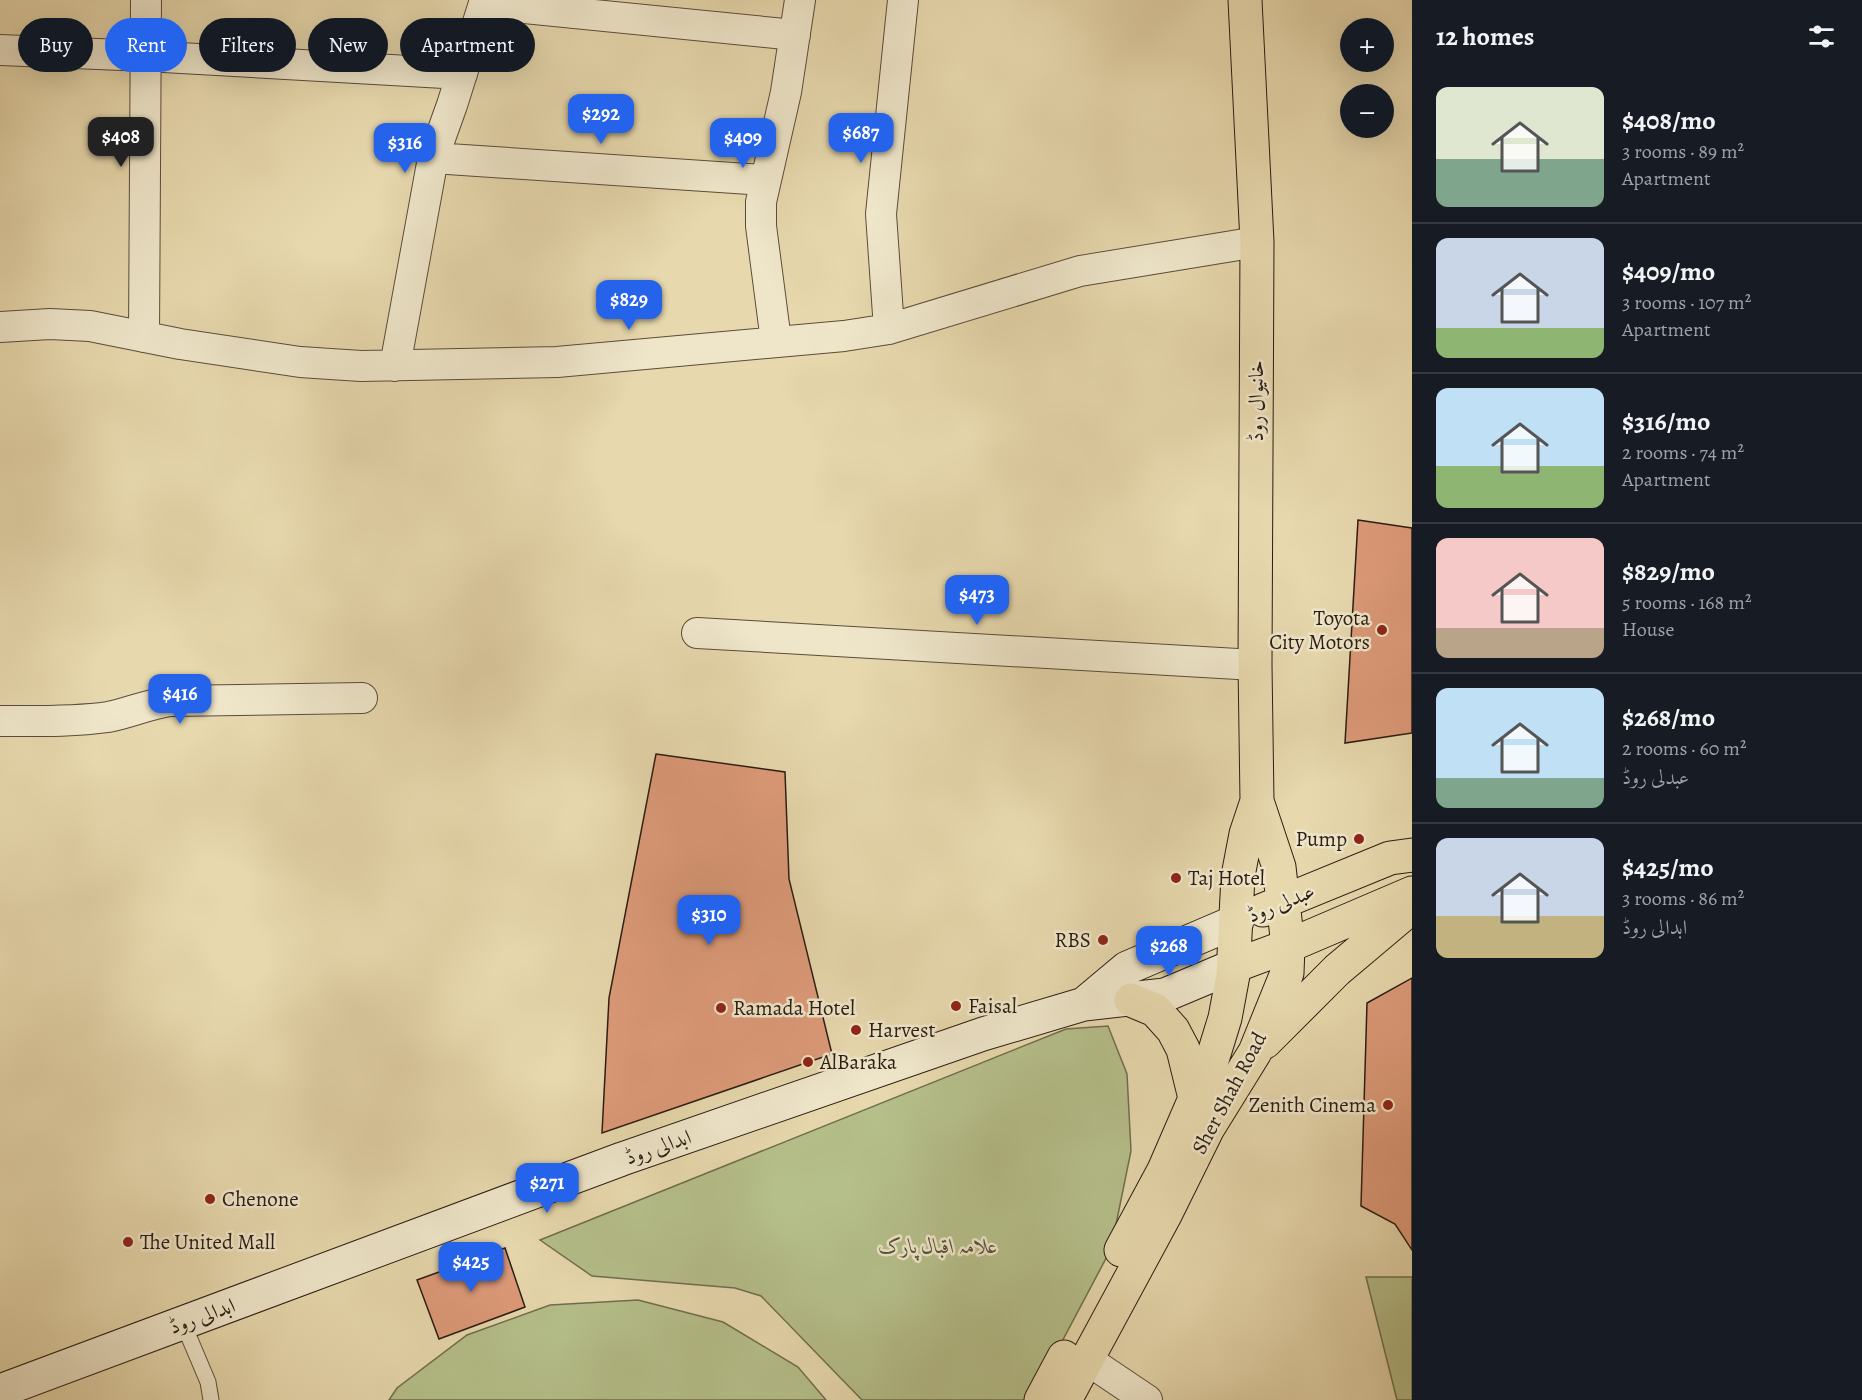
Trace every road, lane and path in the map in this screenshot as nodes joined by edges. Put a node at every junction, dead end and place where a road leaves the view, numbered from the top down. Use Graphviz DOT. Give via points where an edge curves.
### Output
graph roads {
  1 [pos="146,0"];
  2 [pos="800,0"];
  3 [pos="903,0"];
  4 [pos="1245,0"];
  5 [pos="484,2"];
  6 [pos="146,18"];
  7 [pos="795,35"];
  8 [pos="0,50"];
  9 [pos="105,54"];
  10 [pos="187,58"];
  11 [pos="146,72"];
  12 [pos="462,74"];
  13 [pos="433,158"];
  14 [pos="765,180"];
  15 [pos="1257,242"];
  16 [pos="0,327"];
  17 [pos="889,329"];
  18 [pos="144,337"];
  19 [pos="776,341"];
  20 [pos="395,366"];
  21 [pos="698,633"];
  22 [pos="1255,665"];
  23 [pos="362,698"];
  24 [pos="0,721"];
  25 [pos="1257,801"];
  26 [pos="1412,855"];
  27 [pos="1412,893"];
  28 [pos="1282,902"];
  29 [pos="1412,907"];
  30 [pos="1236,921"];
  31 [pos="1288,946"];
  32 [pos="1234,966"];
  33 [pos="1131,1000"];
  34 [pos="1084,1004"];
  35 [pos="1255,1052"];
  36 [pos="1195,1098"];
  37 [pos="1174,1174"];
  38 [pos="183,1323"];
  39 [pos="1086,1359"];
  40 [pos="0,1391"];
  41 [pos="211,1400"];
  42 [pos="1041,1400"];
  43 [pos="1065,1400"];
  44 [pos="1147,1400"];
  1 -- 6 [label="street"];
  2 -- 7 [label="street"];
  3 -- 17 [label="street" via="881,213"];
  4 -- 15 [label="main road, خانیوال روڈ"];
  5 -- 7 [label="street"];
  5 -- 12 [label="street"];
  7 -- 14 [label="street"];
  8 -- 9 [label="street"];
  10 -- 12 [label="street"];
  11 -- 18 [label="street"];
  12 -- 13 [label="street"];
  13 -- 14 [label="street"];
  13 -- 20 [label="street"];
  14 -- 19 [label="street" via="761,226"];
  15 -- 17 [label="street" via="1080,271"];
  15 -- 22 [label="main road, خانیوال روڈ"];
  16 -- 18 [label="street" via="90,326"];
  17 -- 19 [label="street"];
  18 -- 20 [label="street" via="300,362"];
  19 -- 20 [label="street" via="557,362"];
  21 -- 22 [label="street"];
  22 -- 25 [label="main road, خانیوال روڈ"];
  23 -- 24 [label="street" via="171,701 104,717"];
  25 -- 28 [label="main road, خانیوال روڈ" via="1279,867"];
  25 -- 30 [label="main road, خانیوال روڈ" via="1238,876"];
  26 -- 28 [label="main road, عبدلی روڈ" via="1390,858"];
  27 -- 31 [label="main road, عبدلی روڈ"];
  28 -- 30 [label="main road, عبدلی روڈ"];
  28 -- 31 [label="main road, Sher Shah Road"];
  29 -- 35 [label="main road" via="1337,970"];
  30 -- 32 [label="main road, Sher Shah Road"];
  30 -- 34 [label="main road, عبدلی روڈ" via="1127,968"];
  31 -- 32 [label="main road, عبدلی روڈ"];
  31 -- 35 [label="main road, Sher Shah Road" via="1287,973"];
  32 -- 33 [label="main road, عبدلی روڈ" via="1165,995"];
  32 -- 36 [label="main road, Sher Shah Road" via="1225,1018"];
  33 -- 34 [label="main road, عبدلی روڈ"];
  33 -- 36 [label="main road" via="1155,1010 1173,1030 1183,1049"];
  34 -- 38 [label="main road, ابدالی روڈ" via="983,1034 622,1159"];
  35 -- 37 [label="main road, Sher Shah Road"];
  36 -- 37 [label="main road, Sher Shah Road"];
  37 -- 39 [label="main road" via="1166,1215"];
  37 -- 42 [label="main road"];
  38 -- 40 [label="main road, ابدالی روڈ"];
  38 -- 41 [label="lane" via="208,1382"];
  39 -- 43 [label="main road"];
  39 -- 44 [label="street"];
}
